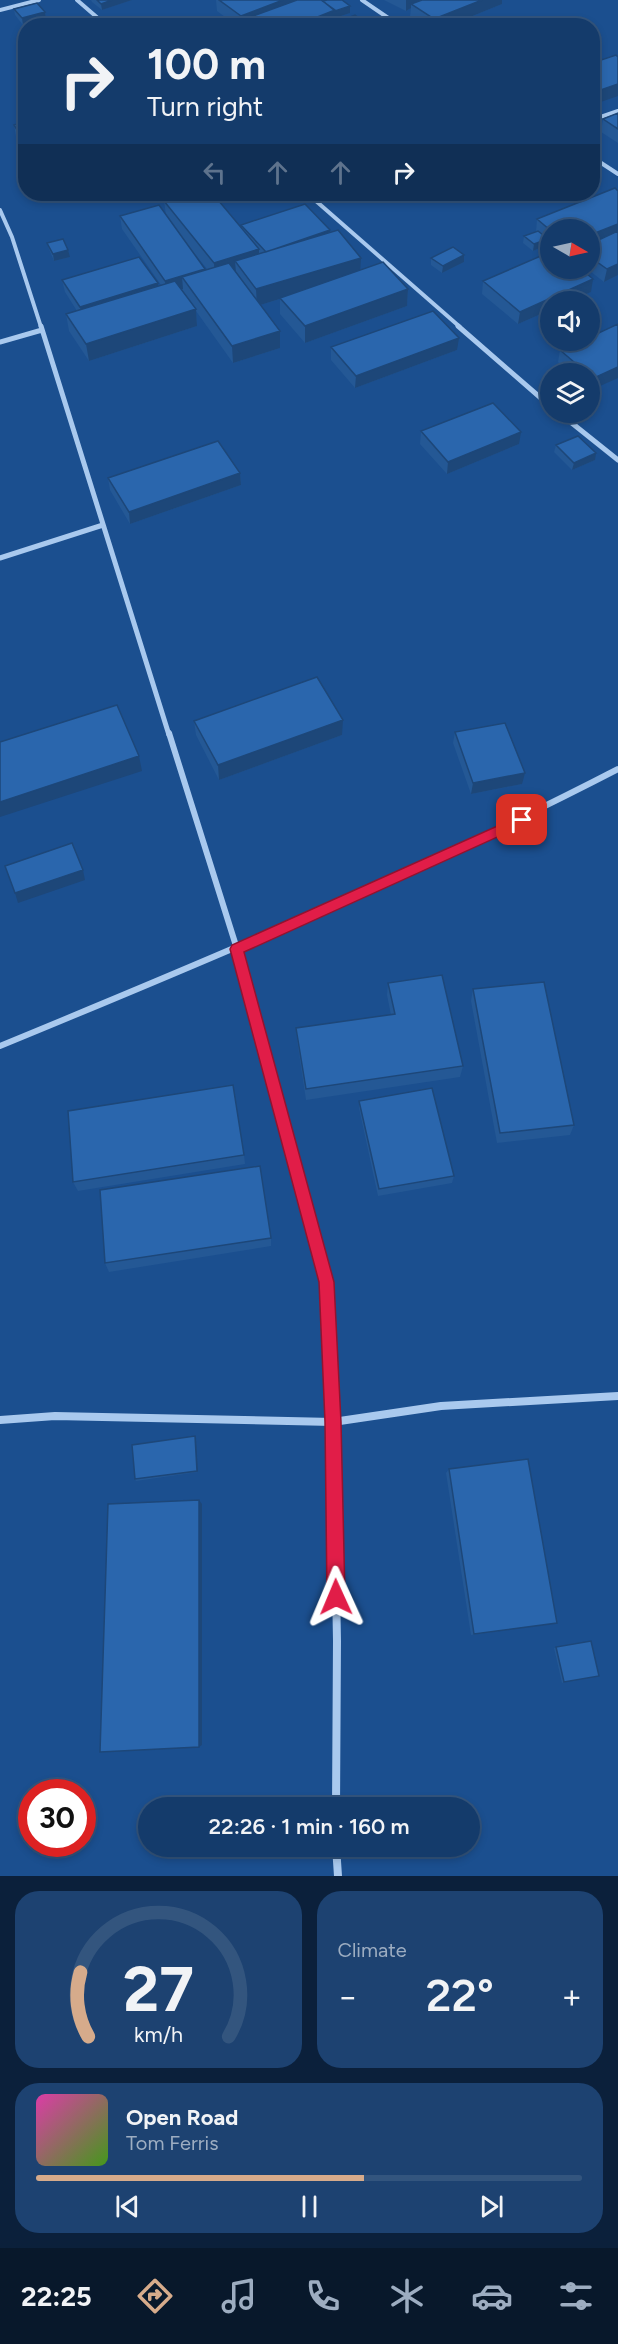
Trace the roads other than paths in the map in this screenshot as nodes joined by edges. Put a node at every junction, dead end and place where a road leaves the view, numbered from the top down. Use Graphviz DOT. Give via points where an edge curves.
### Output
graph roads {
  1 [pos="39,0"];
  2 [pos="77,0"];
  3 [pos="363,0"];
  4 [pos="0,10"];
  5 [pos="98,18"];
  6 [pos="389,18"];
  7 [pos="618,111"];
  8 [pos="600,117"];
  9 [pos="600,162"];
  10 [pos="618,174"];
  11 [pos="316,201"];
  12 [pos="0,210"];
  13 [pos="42,330"];
  14 [pos="0,342"];
  15 [pos="540,397"];
  16 [pos="572,423"];
  17 [pos="618,460"];
  18 [pos="103,525"];
  19 [pos="0,558"];
  20 [pos="618,769"];
  21 [pos="237,949"];
  22 [pos="0,1046"];
  23 [pos="618,1396"];
  24 [pos="0,1420"];
  25 [pos="333,1422"];
  26 [pos="336,1797"];
  27 [pos="337,1857"];
  28 [pos="338,1876"];
  1 -- 4 [label="street"];
  2 -- 5 [label="street"];
  3 -- 6 [label="street"];
  7 -- 8 [label="street"];
  9 -- 10 [label="street"];
  11 -- 15 [label="street"];
  12 -- 13 [label="street"];
  13 -- 14 [label="street"];
  13 -- 18 [label="street"];
  16 -- 17 [label="street"];
  18 -- 19 [label="street"];
  18 -- 21 [label="street"];
  20 -- 21 [label="street" via="522,820"];
  21 -- 22 [label="street"];
  21 -- 25 [label="street" via="327,1282"];
  23 -- 25 [label="street" via="441,1406"];
  24 -- 25 [label="street" via="54,1416"];
  25 -- 26 [label="street"];
  27 -- 28 [label="street"];
}
